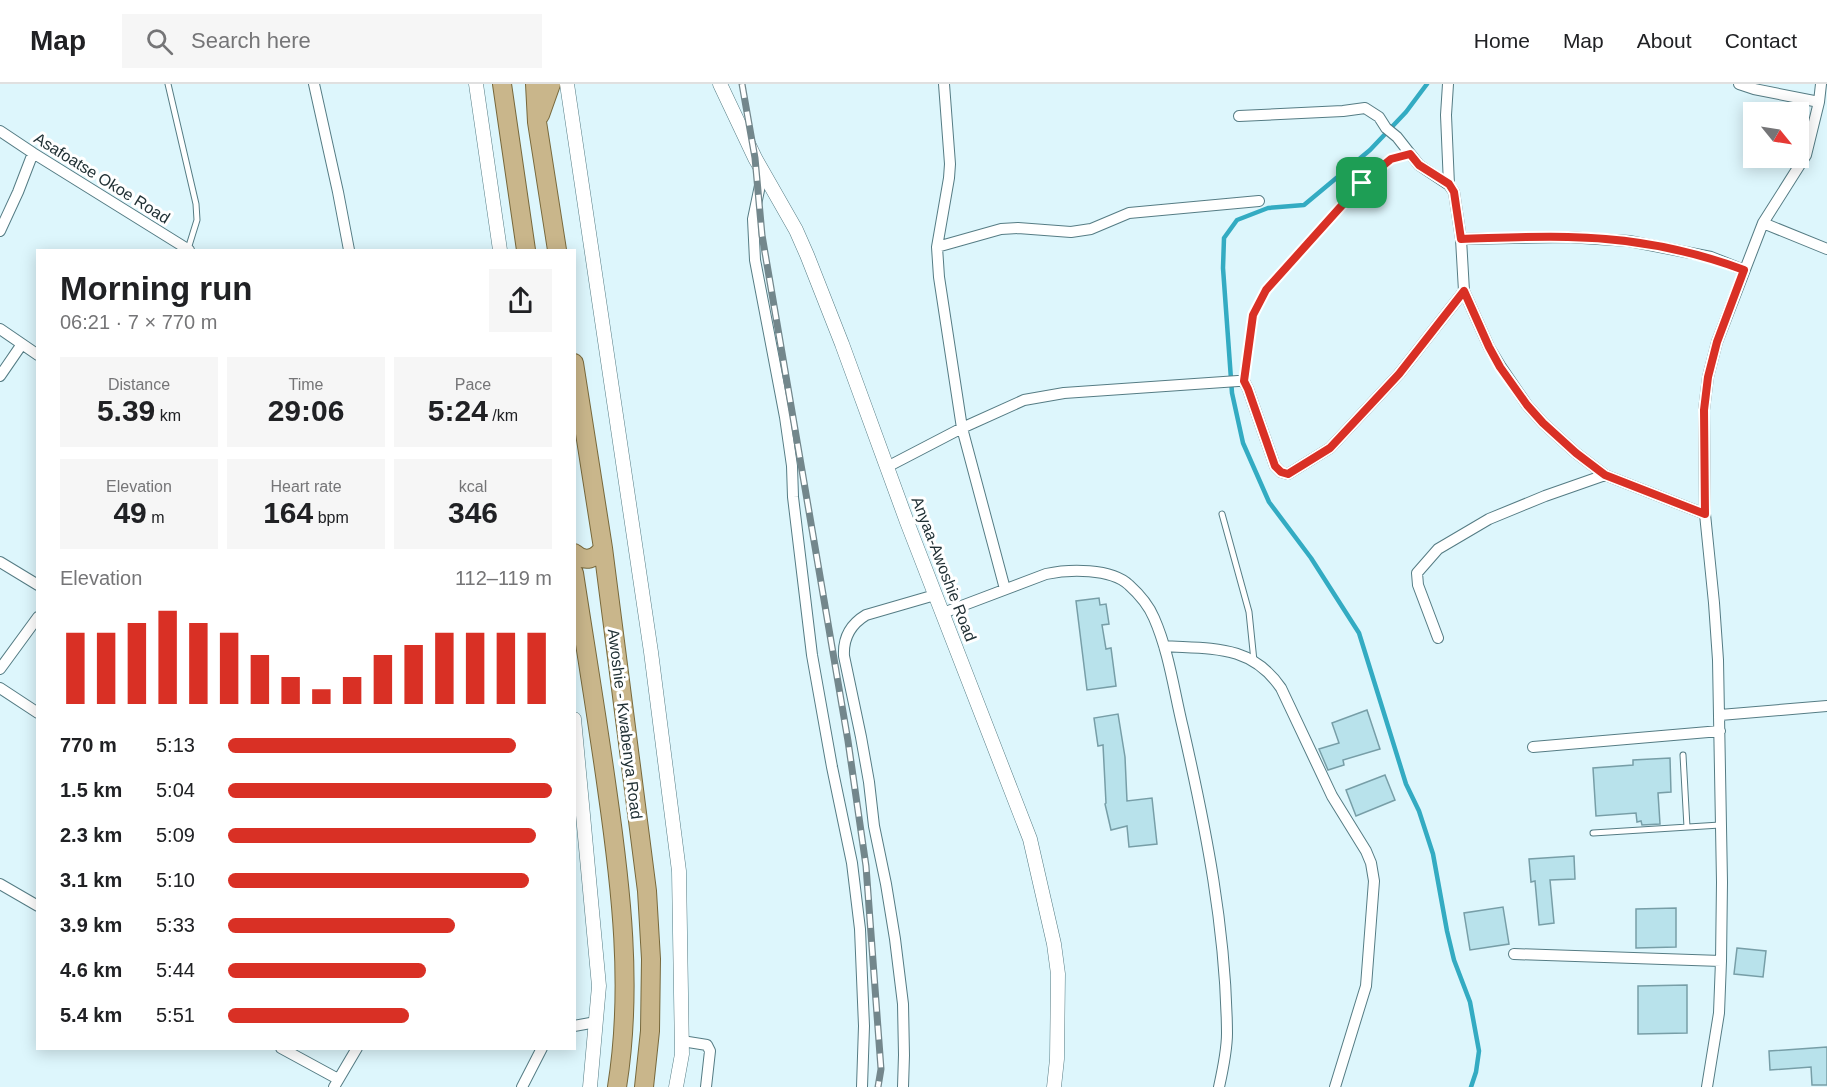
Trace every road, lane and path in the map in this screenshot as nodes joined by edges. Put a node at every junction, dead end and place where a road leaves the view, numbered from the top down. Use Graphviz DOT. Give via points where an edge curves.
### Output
graph roads {
  1 [pos="168,84"];
  2 [pos="314,84"];
  3 [pos="476,84"];
  4 [pos="502,84"];
  5 [pos="535,84"];
  6 [pos="551,84"];
  7 [pos="567,84"];
  8 [pos="720,84"];
  9 [pos="944,84"];
  10 [pos="1448,84"];
  11 [pos="1739,84"];
  12 [pos="1821,84"];
  13 [pos="1819,102"];
  14 [pos="1239,116"];
  15 [pos="537,123"];
  16 [pos="0,130"];
  17 [pos="33,153"];
  18 [pos="1410,154"];
  19 [pos="763,171"];
  20 [pos="1449,184"];
  21 [pos="1259,201"];
  22 [pos="1763,223"];
  23 [pos="0,231"];
  24 [pos="1461,239"];
  25 [pos="937,247"];
  26 [pos="186,249"];
  27 [pos="188,249"];
  28 [pos="349,249"];
  29 [pos="500,249"];
  30 [pos="526,249"];
  31 [pos="557,249"];
  32 [pos="1827,249"];
  33 [pos="1744,270"];
  34 [pos="1464,291"];
  35 [pos="0,329"];
  36 [pos="22,344"];
  37 [pos="36,354"];
  38 [pos="0,376"];
  39 [pos="576,376"];
  40 [pos="1241,381"];
  41 [pos="962,428"];
  42 [pos="887,467"];
  43 [pos="1605,475"];
  44 [pos="1222,514"];
  45 [pos="1705,514"];
  46 [pos="603,548"];
  47 [pos="576,554"];
  48 [pos="0,562"];
  49 [pos="36,584"];
  50 [pos="576,586"];
  51 [pos="1005,589"];
  52 [pos="935,595"];
  53 [pos="943,613"];
  54 [pos="36,620"];
  55 [pos="1438,638"];
  56 [pos="1164,646"];
  57 [pos="1254,661"];
  58 [pos="0,669"];
  59 [pos="0,688"];
  60 [pos="1827,706"];
  61 [pos="36,712"];
  62 [pos="1719,715"];
  63 [pos="1720,731"];
  64 [pos="1533,747"];
  65 [pos="1683,755"];
  66 [pos="576,757"];
  67 [pos="1720,825"];
  68 [pos="1687,827"];
  69 [pos="1593,833"];
  70 [pos="580,835"];
  71 [pos="0,884"];
  72 [pos="36,905"];
  73 [pos="1514,954"];
  74 [pos="1721,961"];
  75 [pos="596,1022"];
  76 [pos="576,1026"];
  77 [pos="682,1041"];
  78 [pos="284,1050"];
  79 [pos="356,1050"];
  80 [pos="541,1050"];
  81 [pos="336,1083"];
  82 [pos="522,1087"];
  83 [pos="590,1087"];
  84 [pos="617,1087"];
  85 [pos="644,1087"];
  86 [pos="676,1087"];
  87 [pos="706,1087"];
  88 [pos="862,1087"];
  89 [pos="903,1087"];
  90 [pos="1054,1087"];
  91 [pos="1219,1087"];
  92 [pos="1335,1087"];
  93 [pos="1707,1087"];
  1 -- 27 [label="lane" via="196,204 197,220"];
  2 -- 28 [label="street"];
  3 -- 29 [label="street"];
  4 -- 30 [label="main road"];
  5 -- 15 [label="main road"];
  6 -- 15 [label="main road"];
  7 -- 77 [label="street" via="679,871"];
  8 -- 19 [label="street, Anyaa-Awoshie Road"];
  9 -- 25 [label="street" via="949,178"];
  10 -- 20 [label="street"];
  11 -- 13 [label="street"];
  12 -- 13 [label="street"];
  13 -- 22 [label="street" via="1806,155"];
  14 -- 18 [label="street" via="1365,108 1379,117"];
  15 -- 31 [label="main road"];
  16 -- 17 [label="street, Asafoatse Okoe Road"];
  17 -- 23 [label="street"];
  17 -- 26 [label="street, Asafoatse Okoe Road"];
  18 -- 20 [label="street" via="1419,165"];
  18 -- 40 [label="lane" via="1391,159 1362,183 1266,290 1253,315"];
  19 -- 42 [label="street, Anyaa-Awoshie Road" via="807,255"];
  19 -- 88 [label="street" via="753,219 755,260 791,456 812,655 852,863 860,929"];
  20 -- 24 [label="street" via="1454,192"];
  21 -- 25 [label="street" via="1129,213 1091,229 1071,232 1001,229"];
  22 -- 32 [label="street"];
  22 -- 33 [label="street"];
  24 -- 33 [label="street" via="1568,237 1629,241 1710,257"];
  24 -- 34 [label="street"];
  25 -- 41 [label="street"];
  33 -- 45 [label="street" via="1708,377 1704,410"];
  34 -- 40 [label="street" via="1399,374 1330,448 1288,474 1275,466 1248,389"];
  34 -- 43 [label="street" via="1500,367 1527,405"];
  35 -- 36 [label="street"];
  36 -- 37 [label="street"];
  36 -- 38 [label="street"];
  39 -- 46 [label="main road, Awoshie - Kwabenya Road"];
  40 -- 41 [label="street" via="1064,393 1024,400"];
  41 -- 42 [label="street"];
  41 -- 51 [label="street"];
  42 -- 52 [label="street, Anyaa-Awoshie Road"];
  43 -- 45 [label="street"];
  43 -- 55 [label="street" via="1489,519 1438,549 1418,573 1418,585"];
  44 -- 57 [label="lane" via="1249,612"];
  45 -- 62 [label="street"];
  46 -- 47 [label="main road" via="590,559"];
  46 -- 85 [label="main road, Awoshie - Kwabenya Road" via="647,891 651,980"];
  48 -- 49 [label="street"];
  50 -- 84 [label="main road, Awoshie - Kwabenya Road" via="620,894 624,971"];
  51 -- 53 [label="street"];
  51 -- 56 [label="street" via="1061,570 1102,573 1128,584 1147,605"];
  52 -- 53 [label="street, Anyaa-Awoshie Road"];
  52 -- 89 [label="street" via="866,615 851,629 843,647 895,939 903,1004"];
  53 -- 90 [label="street, Anyaa-Awoshie Road" via="1030,839 1052,932 1059,1022"];
  54 -- 58 [label="street"];
  56 -- 57 [label="street" via="1228,650"];
  56 -- 91 [label="street" via="1198,794 1221,925 1227,1035"];
  57 -- 92 [label="street" via="1281,688 1332,796 1371,863 1374,881 1366,986"];
  59 -- 61 [label="street"];
  60 -- 62 [label="street"];
  62 -- 63 [label="street"];
  63 -- 64 [label="street"];
  63 -- 67 [label="street"];
  65 -- 68 [label="lane"];
  66 -- 70 [label="street"];
  67 -- 68 [label="lane"];
  67 -- 74 [label="street"];
  68 -- 69 [label="lane"];
  70 -- 75 [label="street" via="599,986"];
  71 -- 72 [label="street"];
  73 -- 74 [label="street"];
  74 -- 93 [label="street" via="1717,1027"];
  75 -- 76 [label="street"];
  75 -- 83 [label="street"];
  77 -- 86 [label="street"];
  77 -- 87 [label="street" via="707,1045 710,1051"];
  78 -- 81 [label="street"];
  79 -- 81 [label="street"];
  80 -- 82 [label="street"];
}
